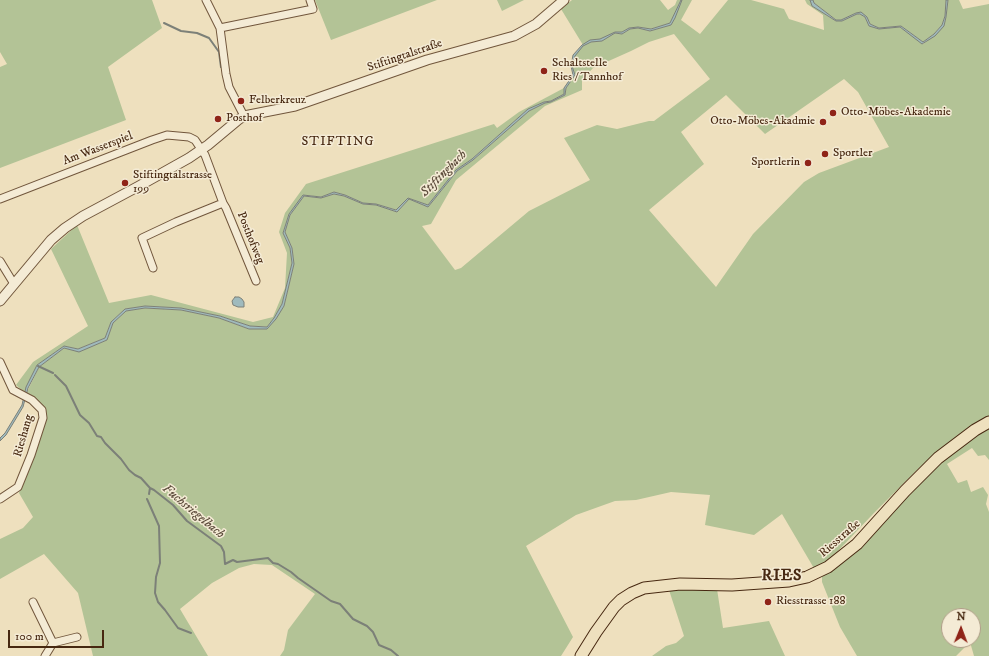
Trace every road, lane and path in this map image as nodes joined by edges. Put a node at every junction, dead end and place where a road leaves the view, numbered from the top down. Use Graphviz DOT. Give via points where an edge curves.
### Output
graph roads {
  1 [pos="206,0"];
  2 [pos="310,0"];
  3 [pos="564,0"];
  4 [pos="220,28"];
  5 [pos="244,116"];
  6 [pos="202,149"];
  7 [pos="0,199"];
  8 [pos="222,203"];
  9 [pos="0,260"];
  10 [pos="153,268"];
  11 [pos="256,281"];
  12 [pos="14,284"];
  13 [pos="0,301"];
  14 [pos="0,362"];
  15 [pos="989,422"];
  16 [pos="0,499"];
  17 [pos="33,602"];
  18 [pos="78,637"];
  19 [pos="53,643"];
  20 [pos="45,656"];
  21 [pos="580,656"];
  1 -- 4 [label="street"];
  2 -- 4 [label="street" via="313,8"];
  3 -- 5 [label="street, Stiftingtalstraße" via="536,24 514,36 427,60 296,106"];
  4 -- 5 [label="street" via="229,87"];
  5 -- 6 [label="street, Stiftingtalstraße"];
  6 -- 7 [label="street, Am Wasserspiel" via="195,140 167,135"];
  6 -- 8 [label="street, Posthofweg"];
  6 -- 12 [label="street, Stiftingtalstraße" via="155,178 72,222 51,240"];
  8 -- 10 [label="street, Posthofweg" via="142,238"];
  8 -- 11 [label="street, Posthofweg"];
  9 -- 12 [label="street"];
  12 -- 13 [label="street, Stiftingtalstraße"];
  14 -- 16 [label="street, Rieshang" via="13,390 32,400 42,410 43,418 18,486"];
  15 -- 21 [label="main road, Riesstraße" via="938,458 857,544 828,568 789,581 732,585 680,584 644,588 632,593 614,607"];
  17 -- 19 [label="street"];
  18 -- 19 [label="street"];
  19 -- 20 [label="street"];
}
